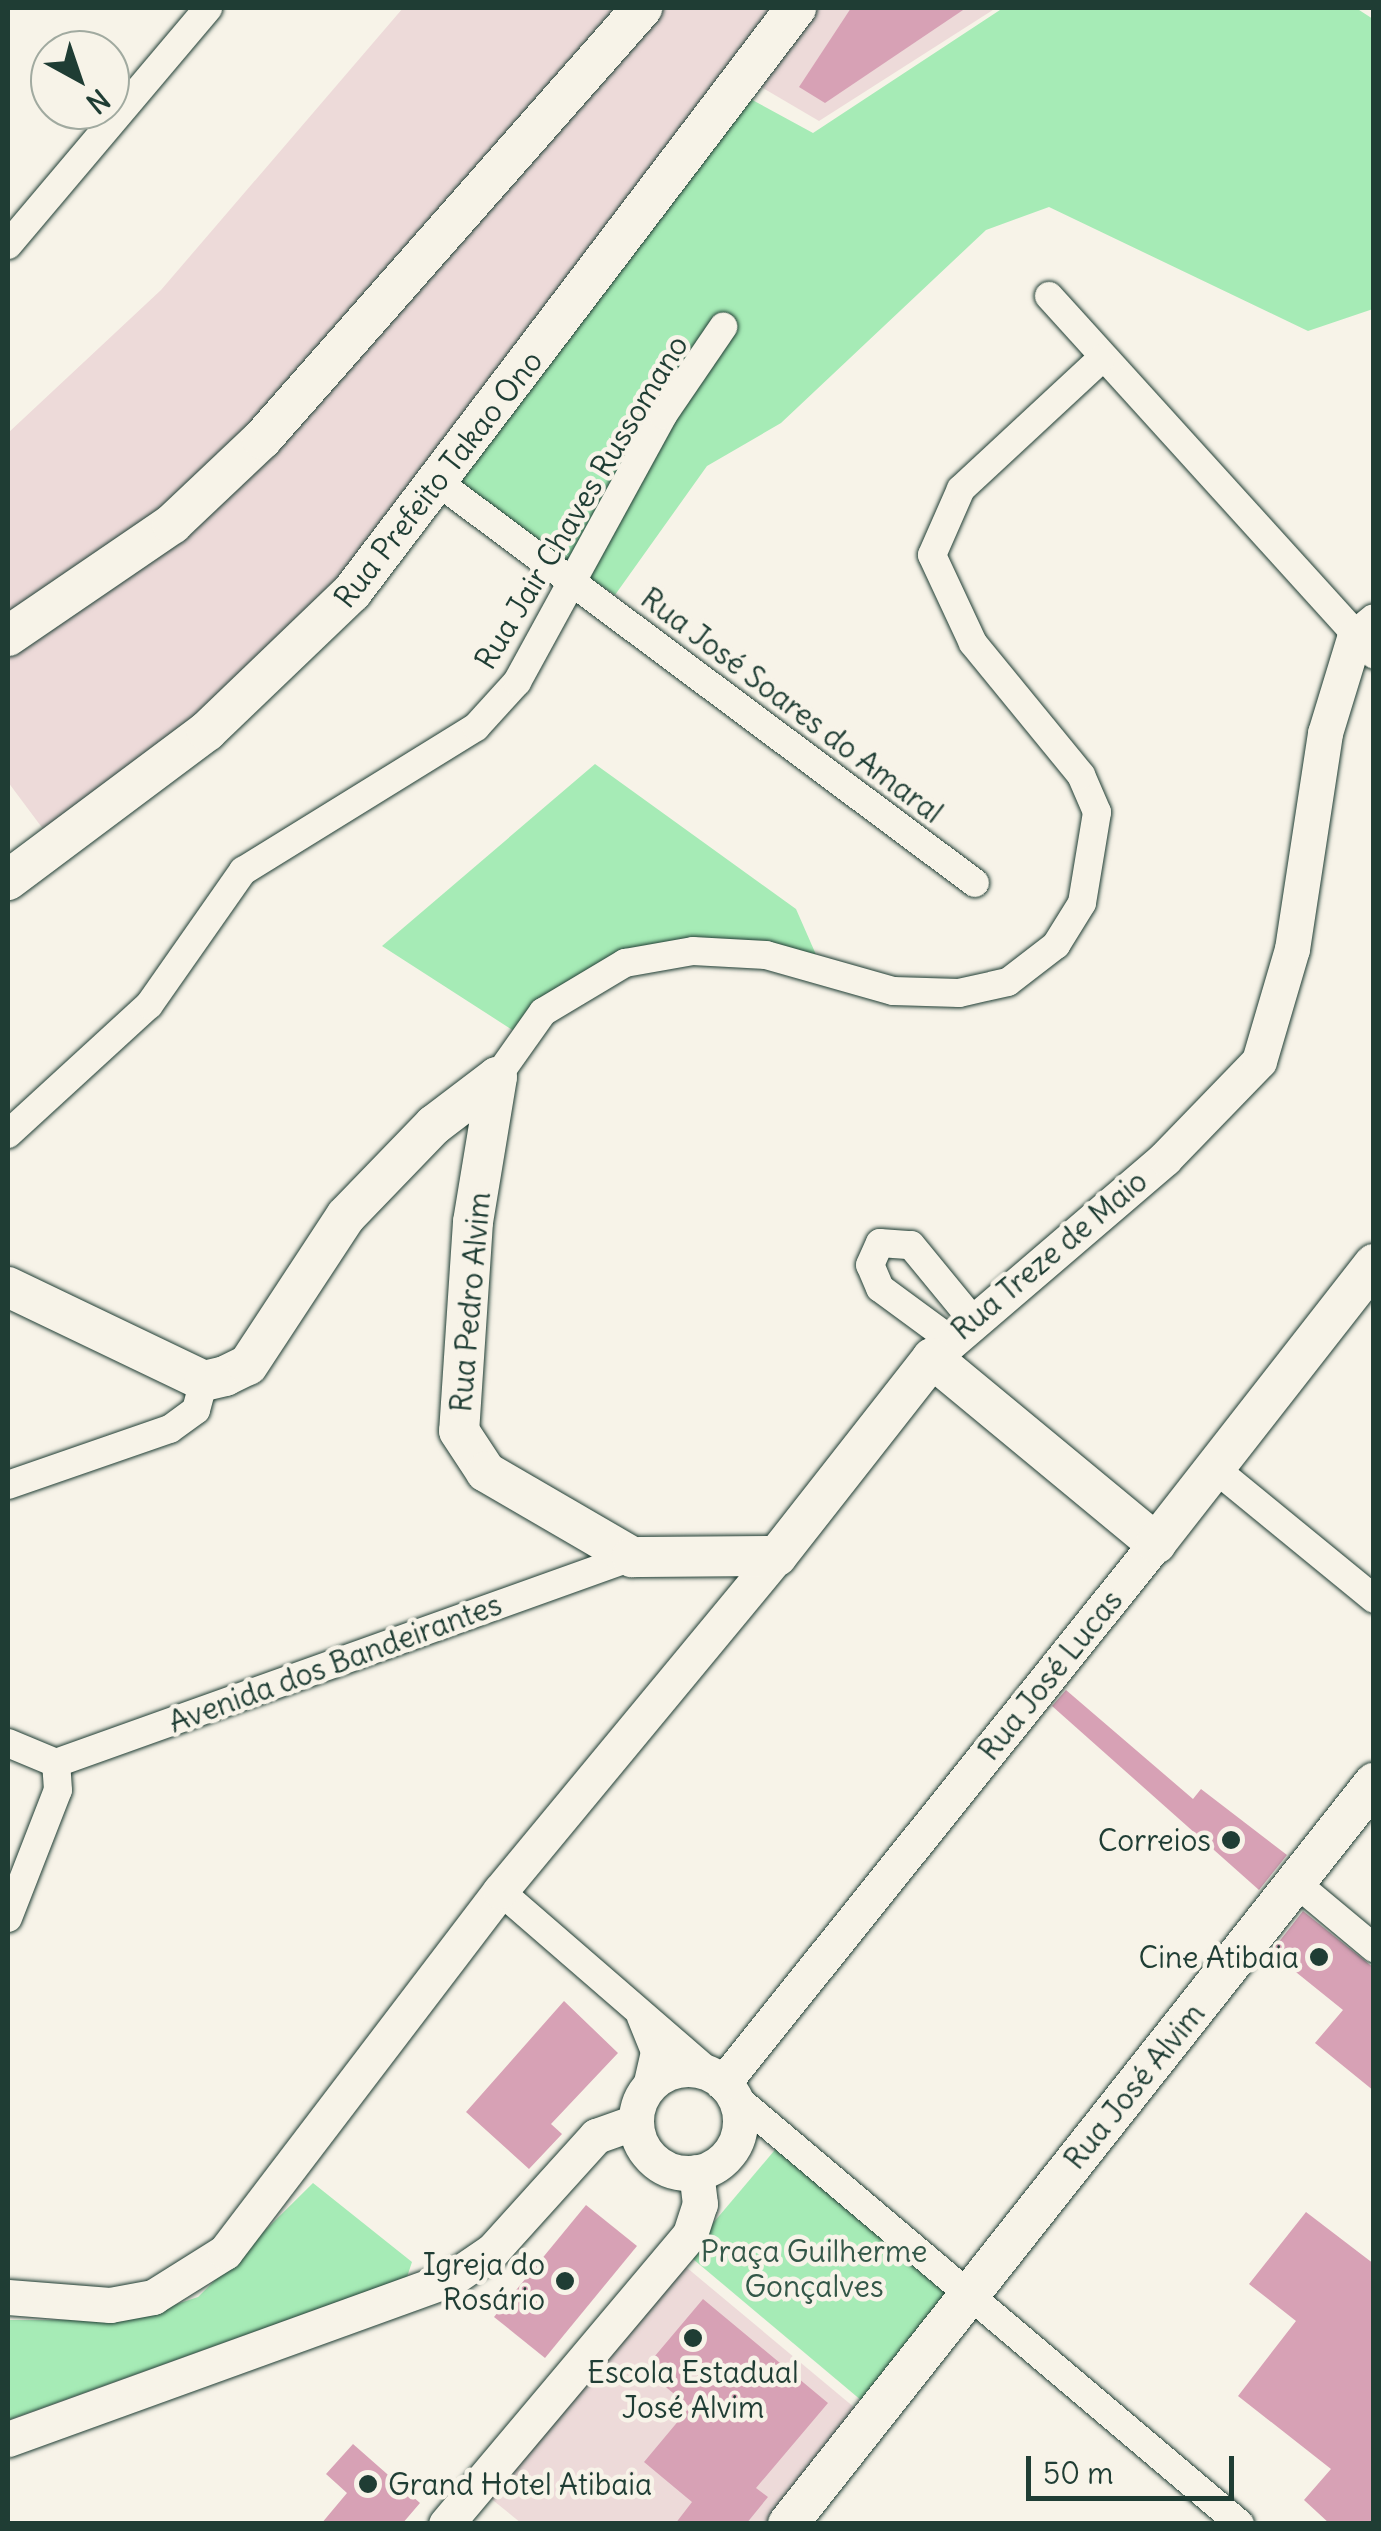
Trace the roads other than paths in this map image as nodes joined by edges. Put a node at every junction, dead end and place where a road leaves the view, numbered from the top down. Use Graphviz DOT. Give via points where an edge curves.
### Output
graph roads {
  1 [pos="208,8"];
  2 [pos="642,8"];
  3 [pos="796,8"];
  4 [pos="8,245"];
  5 [pos="1049,296"];
  6 [pos="723,327"];
  7 [pos="1100,360"];
  8 [pos="442,484"];
  9 [pos="569,578"];
  10 [pos="8,636"];
  11 [pos="1367,638"];
  12 [pos="8,880"];
  13 [pos="975,884"];
  14 [pos="498,1077"];
  15 [pos="8,1134"];
  16 [pos="1374,1264"];
  17 [pos="8,1287"];
  18 [pos="951,1338"];
  19 [pos="204,1381"];
  20 [pos="1214,1466"];
  21 [pos="8,1485"];
  22 [pos="1156,1543"];
  23 [pos="777,1556"];
  24 [pos="632,1557"];
  25 [pos="1374,1598"];
  26 [pos="8,1744"];
  27 [pos="56,1763"];
  28 [pos="1374,1784"];
  29 [pos="1296,1884"];
  30 [pos="500,1891"];
  31 [pos="8,1918"];
  32 [pos="1374,1948"];
  33 [pos="638,2011"];
  34 [pos="722,2084"];
  35 [pos="641,2105"];
  36 [pos="696,2172"];
  37 [pos="968,2294"];
  38 [pos="8,2297"];
  39 [pos="8,2439"];
  40 [pos="446,2524"];
  41 [pos="788,2524"];
  42 [pos="1240,2524"];
  1 -- 4 [label="street"];
  2 -- 10 [label="main road" via="262,439 172,524"];
  3 -- 8 [label="main road, Rua Prefeito Takao Ono"];
  5 -- 7 [label="street"];
  6 -- 9 [label="street, Rua Jair Chaves Russomano"];
  7 -- 11 [label="street"];
  7 -- 14 [label="street" via="961,489 932,555 972,642 1073,764 1097,812 1082,903 1056,946 1008,982 960,992 893,991 766,955 693,951 625,963 543,1012"];
  8 -- 9 [label="street, Rua José Soares do Amaral"];
  8 -- 12 [label="main road, Rua Prefeito Takao Ono" via="270,678"];
  9 -- 13 [label="street, Rua José Soares do Amaral"];
  9 -- 15 [label="street, Rua Jair Chaves Russomano" via="545,640 476,726 243,872 149,1005"];
  11 -- 18 [label="street, Rua Treze de Maio" via="1325,733 1292,949 1259,1061 1165,1158"];
  14 -- 19 [label="main road" via="434,1126 346,1216 248,1365"];
  14 -- 24 [label="main road, Rua Pedro Alvim" via="473,1222 459,1431 486,1472"];
  16 -- 20 [label="main road, Rua José Lucas"];
  17 -- 19 [label="main road"];
  18 -- 22 [label="main road"];
  18 -- 23 [label="main road, Rua Treze de Maio"];
  19 -- 21 [label="street" via="196,1410 170,1429"];
  20 -- 22 [label="main road, Rua José Lucas"];
  20 -- 25 [label="street"];
  22 -- 34 [label="street, Rua José Lucas"];
  23 -- 24 [label="main road, Avenida dos Bandeirantes"];
  23 -- 30 [label="street, Rua Treze de Maio"];
  24 -- 27 [label="street, Avenida dos Bandeirantes"];
  26 -- 27 [label="street"];
  27 -- 31 [label="street" via="58,1790"];
  28 -- 29 [label="main road, Rua José Alvim"];
  29 -- 32 [label="street"];
  29 -- 37 [label="main road, Rua José Alvim"];
  30 -- 33 [label="street"];
  30 -- 38 [label="street, Rua Treze de Maio" via="225,2252 153,2297 110,2305"];
  33 -- 34 [label="street"];
  33 -- 35 [label="street" via="656,2052"];
  34 -- 35 [label="street" via="676,2070"];
  34 -- 36 [label="street" via="735,2144"];
  34 -- 37 [label="street"];
  35 -- 36 [label="street" via="661,2166"];
  35 -- 39 [label="street" via="596,2136 493,2250 451,2279"];
  36 -- 40 [label="street" via="700,2204 690,2234"];
  37 -- 41 [label="main road, Rua José Alvim"];
  37 -- 42 [label="street"];
}
